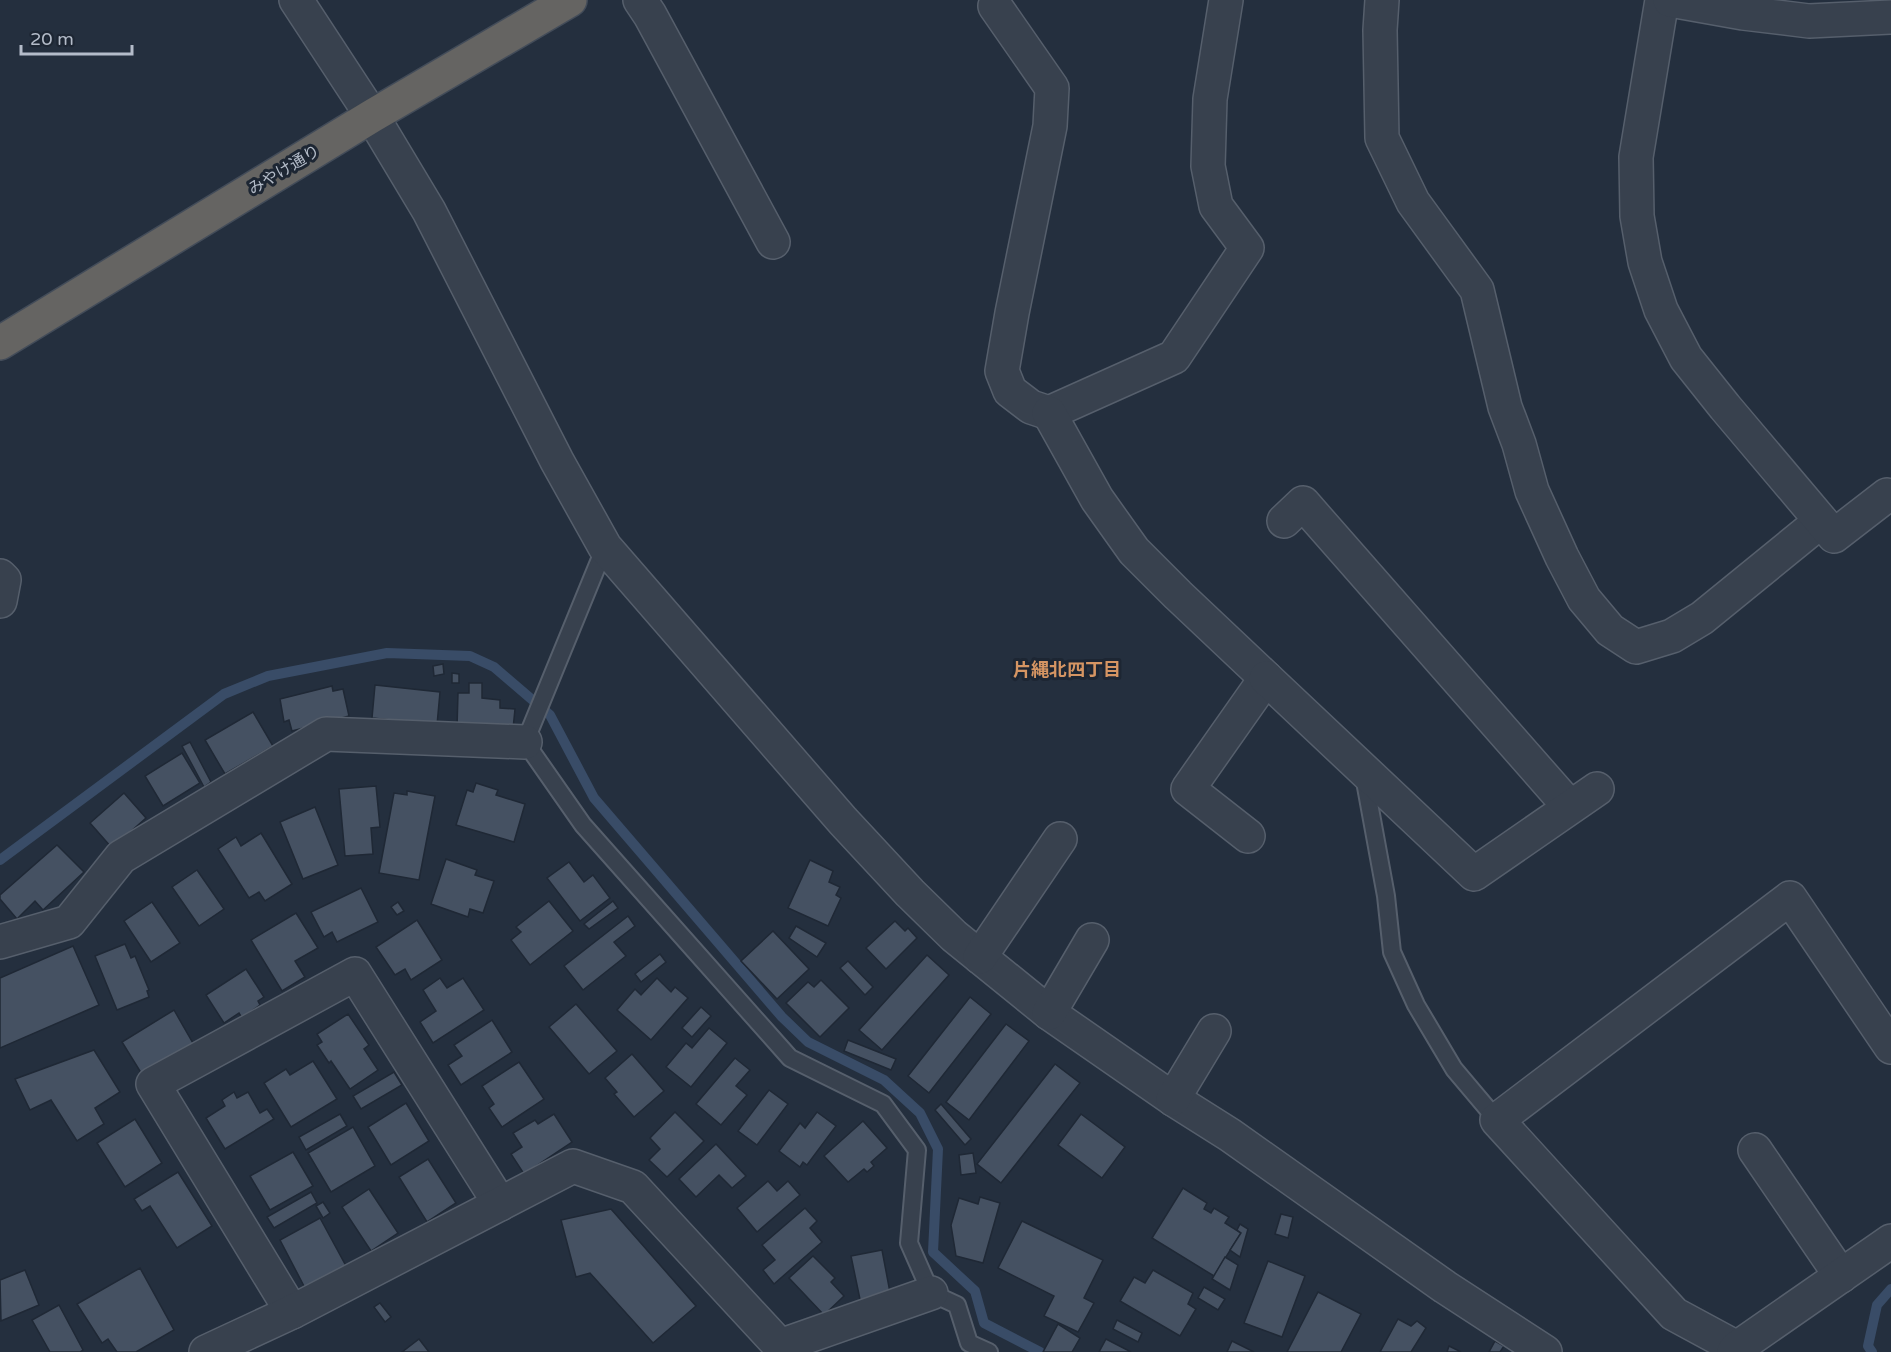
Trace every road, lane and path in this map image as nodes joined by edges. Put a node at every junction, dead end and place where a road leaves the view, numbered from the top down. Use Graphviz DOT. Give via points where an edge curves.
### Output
graph roads {
  1 [pos="296,0"];
  2 [pos="570,0"];
  3 [pos="640,0"];
  4 [pos="1226,0"];
  5 [pos="1382,0"];
  6 [pos="1662,0"];
  7 [pos="1670,0"];
  8 [pos="997,2"];
  9 [pos="1891,16"];
  10 [pos="372,116"];
  11 [pos="773,242"];
  12 [pos="0,343"];
  13 [pos="1049,413"];
  14 [pos="1887,495"];
  15 [pos="1284,521"];
  16 [pos="1821,521"];
  17 [pos="605,547"];
  18 [pos="0,576"];
  19 [pos="0,601"];
  20 [pos="1266,678"];
  21 [pos="525,742"];
  22 [pos="1362,768"];
  23 [pos="1597,789"];
  24 [pos="1569,806"];
  25 [pos="1248,836"];
  26 [pos="1060,839"];
  27 [pos="1092,940"];
  28 [pos="0,942"];
  29 [pos="980,957"];
  30 [pos="1049,1013"];
  31 [pos="1214,1031"];
  32 [pos="1888,1036"];
  33 [pos="1173,1099"];
  34 [pos="1497,1120"];
  35 [pos="1755,1150"];
  36 [pos="500,1204"];
  37 [pos="1891,1241"];
  38 [pos="1841,1276"];
  39 [pos="931,1293"];
  40 [pos="292,1312"];
  41 [pos="1736,1350"];
  42 [pos="206,1352"];
  43 [pos="989,1352"];
  44 [pos="1545,1352"];
  1 -- 10 [label="street"];
  2 -- 10 [label="highway, みやけ通り"];
  3 -- 11 [label="street"];
  4 -- 13 [label="street" via="1210,99 1208,166 1216,206 1247,248 1174,357"];
  5 -- 16 [label="street" via="1382,138 1413,202 1477,290 1505,407 1532,491 1584,599 1610,630 1636,647 1672,636 1702,618"];
  6 -- 16 [label="street" via="1636,157 1637,216 1645,262 1661,310 1686,358"];
  7 -- 9 [label="street" via="1809,21"];
  8 -- 13 [label="street" via="1052,88 1050,126 1002,371 1010,391 1031,407"];
  10 -- 12 [label="highway, みやけ通り"];
  10 -- 17 [label="street" via="429,211"];
  13 -- 20 [label="street" via="1097,499 1134,551"];
  14 -- 16 [label="street" via="1834,536"];
  15 -- 24 [label="street" via="1303,503"];
  17 -- 21 [label="lane"];
  17 -- 29 [label="street" via="843,821 910,893"];
  18 -- 19 [label="street" via="4,580"];
  20 -- 22 [label="street"];
  20 -- 25 [label="street" via="1188,789"];
  21 -- 28 [label="street" via="326,734 121,857 69,922"];
  21 -- 39 [label="lane" via="583,825 790,1058 883,1104 916,1150 909,1243"];
  22 -- 24 [label="street" via="1474,874"];
  22 -- 34 [label="lane" via="1386,896 1392,952 1416,1005 1454,1069"];
  23 -- 24 [label="street"];
  26 -- 29 [label="street"];
  27 -- 30 [label="street"];
  29 -- 30 [label="street"];
  30 -- 33 [label="street"];
  31 -- 33 [label="street"];
  32 -- 34 [label="street" via="1790,898"];
  33 -- 44 [label="street"];
  34 -- 41 [label="street" via="1674,1314"];
  35 -- 38 [label="street"];
  36 -- 39 [label="street" via="573,1166 633,1187 780,1346"];
  36 -- 40 [label="street"];
  36 -- 40 [label="street" via="355,975 153,1084"];
  37 -- 38 [label="street"];
  38 -- 41 [label="street"];
  39 -- 43 [label="lane" via="957,1305 969,1343"];
  40 -- 42 [label="street"];
}
